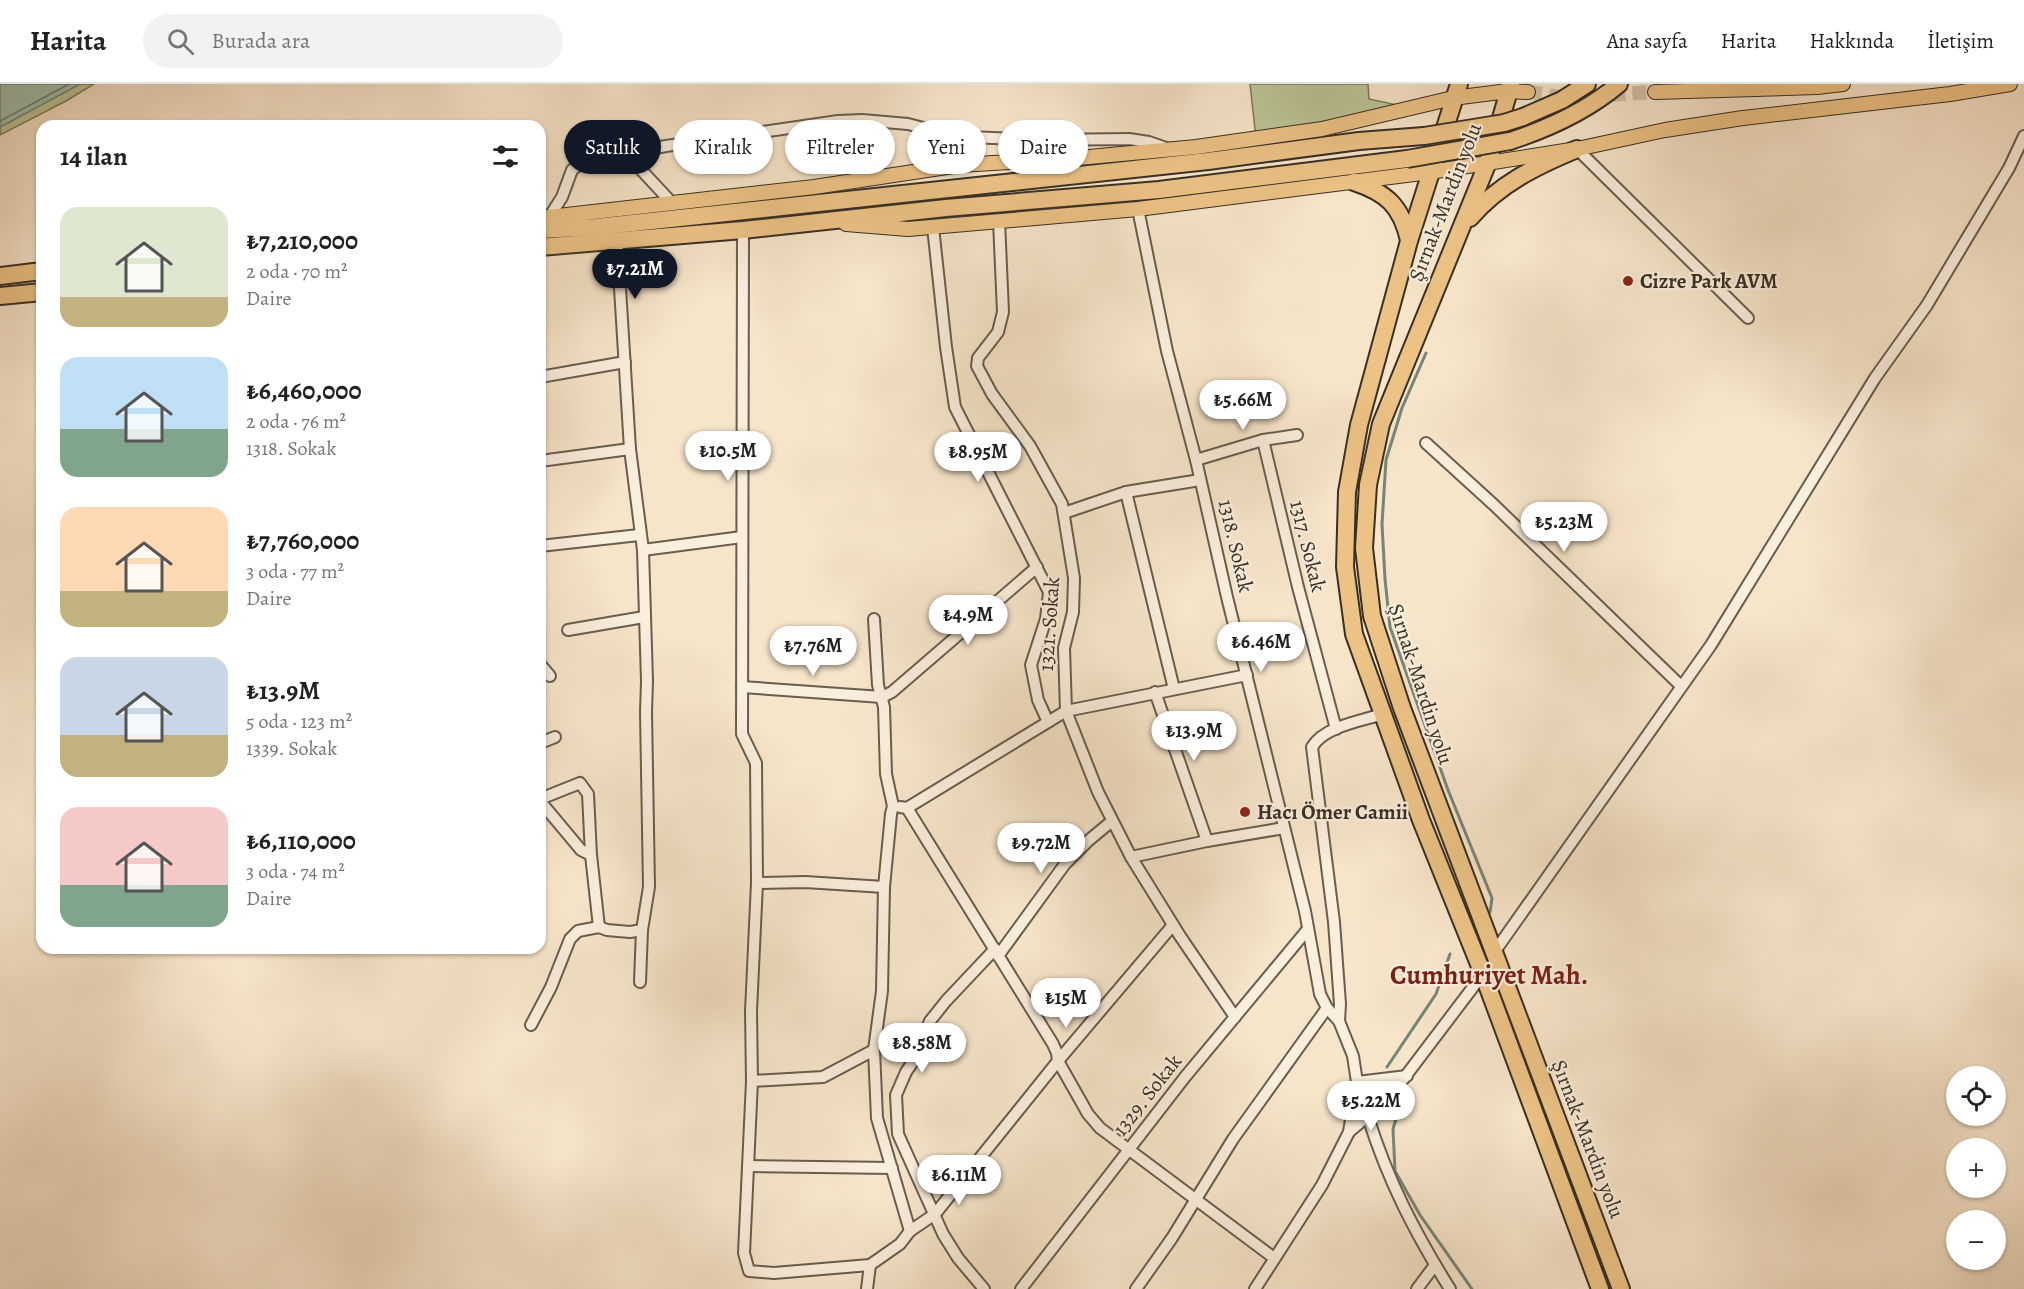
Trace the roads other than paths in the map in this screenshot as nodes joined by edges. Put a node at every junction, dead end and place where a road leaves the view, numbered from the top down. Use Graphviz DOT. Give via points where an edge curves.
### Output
graph roads {
  1 [pos="1587,84"];
  2 [pos="1619,84"];
  3 [pos="1843,84"];
  4 [pos="2010,84"];
  5 [pos="1510,87"];
  6 [pos="1456,91"];
  7 [pos="1528,92"];
  8 [pos="1655,92"];
  9 [pos="2024,136"];
  10 [pos="661,147"];
  11 [pos="1170,149"];
  12 [pos="1578,149"];
  13 [pos="1488,162"];
  14 [pos="1430,172"];
  15 [pos="571,174"];
  16 [pos="645,174"];
  17 [pos="1354,182"];
  18 [pos="672,203"];
  19 [pos="1138,209"];
  20 [pos="546,216"];
  21 [pos="546,217"];
  22 [pos="999,221"];
  23 [pos="825,222"];
  24 [pos="933,227"];
  25 [pos="1461,228"];
  26 [pos="546,230"];
  27 [pos="742,230"];
  28 [pos="617,240"];
  29 [pos="1409,241"];
  30 [pos="546,246"];
  31 [pos="36,272"];
  32 [pos="0,276"];
  33 [pos="36,293"];
  34 [pos="0,296"];
  35 [pos="1748,318"];
  36 [pos="625,362"];
  37 [pos="546,376"];
  38 [pos="1297,435"];
  39 [pos="1263,440"];
  40 [pos="1426,443"];
  41 [pos="630,449"];
  42 [pos="546,460"];
  43 [pos="1196,460"];
  44 [pos="1200,480"];
  45 [pos="1126,492"];
  46 [pos="1064,513"];
  47 [pos="639,535"];
  48 [pos="742,537"];
  49 [pos="546,545"];
  50 [pos="643,550"];
  51 [pos="1037,567"];
  52 [pos="644,617"];
  53 [pos="874,619"];
  54 [pos="568,630"];
  55 [pos="546,671"];
  56 [pos="1247,675"];
  57 [pos="550,676"];
  58 [pos="1682,686"];
  59 [pos="742,687"];
  60 [pos="1174,689"];
  61 [pos="1155,692"];
  62 [pos="882,696"];
  63 [pos="1066,711"];
  64 [pos="1383,714"];
  65 [pos="1048,722"];
  66 [pos="1336,729"];
  67 [pos="555,737"];
  68 [pos="546,741"];
  69 [pos="546,797"];
  70 [pos="893,806"];
  71 [pos="546,807"];
  72 [pos="907,808"];
  73 [pos="1112,821"];
  74 [pos="1284,828"];
  75 [pos="1207,841"];
  76 [pos="591,855"];
  77 [pos="1131,857"];
  78 [pos="758,883"];
  79 [pos="884,887"];
  80 [pos="1173,925"];
  81 [pos="599,927"];
  82 [pos="1308,929"];
  83 [pos="642,930"];
  84 [pos="997,952"];
  85 [pos="1493,954"];
  86 [pos="1483,974"];
  87 [pos="640,982"];
  88 [pos="1327,1008"];
  89 [pos="1235,1017"];
  90 [pos="1339,1021"];
  91 [pos="531,1025"];
  92 [pos="874,1050"];
  93 [pos="1058,1061"];
  94 [pos="1407,1076"];
  95 [pos="752,1081"];
  96 [pos="1357,1082"];
  97 [pos="1368,1117"];
  98 [pos="1349,1132"];
  99 [pos="1128,1150"];
  100 [pos="748,1166"];
  101 [pos="892,1168"];
  102 [pos="1197,1200"];
  103 [pos="935,1214"];
  104 [pos="910,1231"];
  105 [pos="1274,1258"];
  106 [pos="870,1265"];
  107 [pos="1435,1265"];
  108 [pos="867,1289"];
  109 [pos="984,1289"];
  110 [pos="1021,1289"];
  111 [pos="1136,1289"];
  112 [pos="1255,1289"];
  113 [pos="1418,1289"];
  114 [pos="1450,1289"];
  115 [pos="1600,1289"];
  116 [pos="1620,1289"];
  1 -- 26 [label="highway, bridge" via="1523,117 1424,136"];
  2 -- 23 [label="highway, bridge" via="1571,117 1531,134 1407,159 1159,189"];
  3 -- 8 [label="main road"];
  4 -- 12 [label="main road" via="1743,118"];
  5 -- 6 [label="main road"];
  5 -- 7 [label="main road"];
  5 -- 13 [label="highway, Şırnak-Mardin yolu"];
  6 -- 11 [label="main road" via="1322,129"];
  6 -- 14 [label="highway, Şırnak-Mardin yolu"];
  9 -- 58 [label="street" via="1927,305 1875,378"];
  10 -- 11 [label="street" via="851,120 908,124 968,137 1130,139"];
  11 -- 18 [label="main road" via="960,165"];
  12 -- 13 [label="main road"];
  12 -- 25 [label="highway" via="1511,181"];
  12 -- 35 [label="street"];
  13 -- 14 [label="main road"];
  13 -- 25 [label="highway, Şırnak-Mardin yolu"];
  14 -- 17 [label="main road"];
  14 -- 29 [label="highway, Şırnak-Mardin yolu"];
  15 -- 20 [label="street" via="562,197"];
  16 -- 18 [label="street"];
  17 -- 19 [label="main road"];
  17 -- 29 [label="highway" via="1384,195 1406,224"];
  18 -- 21 [label="main road"];
  19 -- 22 [label="main road"];
  19 -- 43 [label="street, 1318. Sokak" via="1167,351"];
  22 -- 24 [label="main road"];
  22 -- 46 [label="street, 1321. Sokak" via="1003,312 998,332 978,358 977,366 1030,446"];
  23 -- 24 [label="main road" via="908,229"];
  23 -- 27 [label="highway"];
  24 -- 51 [label="street" via="955,407"];
  25 -- 85 [label="highway, Şırnak-Mardin yolu" via="1382,424 1368,485 1364,548 1372,616"];
  27 -- 28 [label="highway"];
  27 -- 48 [label="street"];
  28 -- 30 [label="highway"];
  28 -- 36 [label="street"];
  29 -- 64 [label="highway, Şırnak-Mardin yolu" via="1359,425 1347,492 1345,567 1354,634"];
  31 -- 32 [label="highway"];
  33 -- 34 [label="highway"];
  36 -- 37 [label="street"];
  36 -- 41 [label="street"];
  38 -- 39 [label="street"];
  39 -- 43 [label="street"];
  39 -- 66 [label="street, 1317. Sokak"];
  40 -- 58 [label="street"];
  41 -- 42 [label="street"];
  41 -- 47 [label="street"];
  43 -- 44 [label="street, 1318. Sokak"];
  44 -- 45 [label="street"];
  44 -- 56 [label="street, 1318. Sokak"];
  45 -- 46 [label="street"];
  45 -- 60 [label="street"];
  46 -- 63 [label="street, 1321. Sokak" via="1074,578 1073,612 1064,648"];
  47 -- 49 [label="street"];
  47 -- 50 [label="street"];
  48 -- 50 [label="street"];
  48 -- 59 [label="street"];
  50 -- 52 [label="street"];
  51 -- 62 [label="street" via="892,693"];
  51 -- 65 [label="street" via="1049,601 1031,665 1038,700"];
  52 -- 54 [label="street"];
  52 -- 83 [label="street" via="649,886"];
  53 -- 62 [label="street"];
  55 -- 57 [label="street"];
  56 -- 60 [label="street"];
  56 -- 74 [label="street, 1318. Sokak"];
  58 -- 85 [label="street"];
  59 -- 62 [label="street"];
  59 -- 78 [label="street" via="742,734 756,763"];
  60 -- 61 [label="street"];
  61 -- 63 [label="street"];
  61 -- 75 [label="street"];
  62 -- 70 [label="street" via="886,774"];
  63 -- 65 [label="street"];
  63 -- 73 [label="street, 1321. Sokak"];
  64 -- 66 [label="street"];
  64 -- 86 [label="highway, Şırnak-Mardin yolu"];
  65 -- 72 [label="street"];
  66 -- 90 [label="street" via="1312,747 1334,922"];
  67 -- 68 [label="street"];
  69 -- 76 [label="street" via="580,783 588,794"];
  70 -- 72 [label="street"];
  70 -- 79 [label="street"];
  71 -- 76 [label="street" via="581,850"];
  72 -- 84 [label="street"];
  73 -- 77 [label="street, 1321. Sokak"];
  73 -- 84 [label="street" via="1065,864"];
  74 -- 75 [label="street"];
  74 -- 82 [label="street, 1318. Sokak"];
  75 -- 77 [label="street"];
  76 -- 81 [label="street"];
  77 -- 80 [label="street, 1321. Sokak"];
  78 -- 79 [label="street"];
  78 -- 95 [label="street" via="751,1011"];
  79 -- 92 [label="street" via="882,991"];
  80 -- 89 [label="street, 1321. Sokak"];
  80 -- 93 [label="street"];
  81 -- 83 [label="street"];
  81 -- 91 [label="street" via="578,931 570,939"];
  82 -- 88 [label="street, 1318. Sokak" via="1320,994"];
  82 -- 89 [label="street, 1329. Sokak"];
  83 -- 87 [label="street"];
  84 -- 93 [label="street" via="1053,1044"];
  84 -- 103 [label="street" via="945,1001 930,1022 896,1095 898,1134"];
  85 -- 116 [label="highway, Şırnak-Mardin yolu"];
  86 -- 94 [label="street"];
  86 -- 115 [label="highway, Şırnak-Mardin yolu"];
  88 -- 90 [label="street, 1318. Sokak"];
  88 -- 102 [label="street" via="1233,1139"];
  89 -- 99 [label="street, 1329. Sokak"];
  90 -- 96 [label="street, 1318. Sokak" via="1353,1056"];
  92 -- 95 [label="street" via="823,1077"];
  92 -- 101 [label="street" via="877,1118"];
  93 -- 99 [label="street" via="1088,1114"];
  93 -- 103 [label="street"];
  94 -- 96 [label="street"];
  94 -- 97 [label="street"];
  95 -- 100 [label="street"];
  96 -- 98 [label="street, 1318. Sokak"];
  97 -- 98 [label="street"];
  97 -- 107 [label="street" via="1402,1208"];
  98 -- 105 [label="street" via="1322,1185"];
  99 -- 102 [label="street"];
  99 -- 110 [label="street, 1329. Sokak"];
  100 -- 101 [label="street"];
  100 -- 106 [label="street" via="744,1253 749,1271 774,1273"];
  101 -- 104 [label="street"];
  102 -- 105 [label="street"];
  102 -- 111 [label="street"];
  103 -- 104 [label="street"];
  103 -- 109 [label="street" via="958,1258"];
  104 -- 106 [label="street" via="900,1244"];
  105 -- 112 [label="street"];
  106 -- 108 [label="street"];
  107 -- 113 [label="street"];
  107 -- 114 [label="street"];
}
